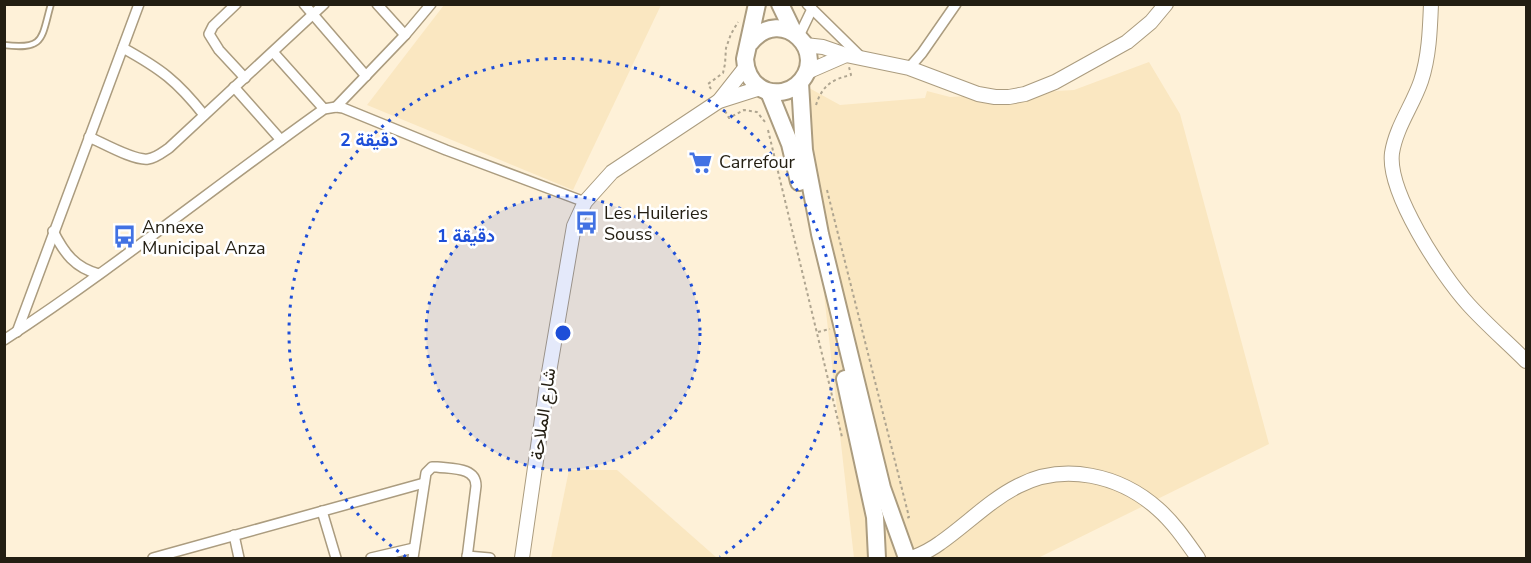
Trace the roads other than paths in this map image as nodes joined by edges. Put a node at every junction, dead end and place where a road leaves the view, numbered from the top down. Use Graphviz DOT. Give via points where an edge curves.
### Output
graph roads {
  1 [pos="51,4"];
  2 [pos="139,4"];
  3 [pos="236,4"];
  4 [pos="304,4"];
  5 [pos="324,4"];
  6 [pos="377,4"];
  7 [pos="431,4"];
  8 [pos="757,4"];
  9 [pos="780,4"];
  10 [pos="956,4"];
  11 [pos="1166,4"];
  12 [pos="1431,4"];
  13 [pos="809,7"];
  14 [pos="313,16"];
  15 [pos="405,35"];
  16 [pos="799,38"];
  17 [pos="750,43"];
  18 [pos="4,45"];
  19 [pos="123,48"];
  20 [pos="273,52"];
  21 [pos="846,56"];
  22 [pos="862,58"];
  23 [pos="746,68"];
  24 [pos="909,68"];
  25 [pos="366,76"];
  26 [pos="245,78"];
  27 [pos="803,78"];
  28 [pos="234,87"];
  29 [pos="765,90"];
  30 [pos="718,100"];
  31 [pos="336,106"];
  32 [pos="324,109"];
  33 [pos="204,115"];
  34 [pos="89,137"];
  35 [pos="280,140"];
  36 [pos="585,202"];
  37 [pos="53,231"];
  38 [pos="99,274"];
  39 [pos="17,332"];
  40 [pos="4,340"];
  41 [pos="1527,361"];
  42 [pos="424,483"];
  43 [pos="322,511"];
  44 [pos="234,535"];
  45 [pos="939,544"];
  46 [pos="414,548"];
  47 [pos="467,557"];
  48 [pos="910,557"];
  49 [pos="153,558"];
  50 [pos="239,558"];
  51 [pos="336,558"];
  52 [pos="371,558"];
  53 [pos="413,558"];
  54 [pos="490,558"];
  55 [pos="522,558"];
  56 [pos="878,558"];
  57 [pos="883,558"];
  58 [pos="931,558"];
  59 [pos="1198,558"];
  1 -- 18 [label="lane" via="38,42 22,47"];
  2 -- 19 [label="street"];
  3 -- 26 [label="street" via="209,34"];
  4 -- 14 [label="street"];
  5 -- 14 [label="street"];
  6 -- 15 [label="street"];
  7 -- 15 [label="street"];
  8 -- 17 [label="highway"];
  9 -- 16 [label="highway"];
  10 -- 24 [label="street"];
  11 -- 24 [label="street" via="1127,42 1025,94 995,97"];
  12 -- 41 [label="street" via="1424,66 1416,94 1395,138 1393,177 1410,217 1458,292"];
  13 -- 16 [label="street"];
  13 -- 22 [label="street"];
  14 -- 20 [label="street"];
  14 -- 25 [label="street"];
  15 -- 25 [label="street"];
  16 -- 17 [label="highway" via="781,28 766,30"];
  16 -- 21 [label="street"];
  16 -- 27 [label="highway" via="809,58"];
  17 -- 23 [label="highway"];
  19 -- 33 [label="street" via="166,73"];
  19 -- 34 [label="street"];
  20 -- 26 [label="street"];
  20 -- 32 [label="street"];
  21 -- 22 [label="street"];
  21 -- 27 [label="street"];
  22 -- 24 [label="street"];
  23 -- 29 [label="highway"];
  23 -- 30 [label="street"];
  25 -- 31 [label="street"];
  26 -- 28 [label="street"];
  27 -- 29 [label="highway" via="786,91"];
  27 -- 48 [label="highway" via="804,150 820,234 882,488"];
  28 -- 33 [label="street"];
  28 -- 35 [label="street"];
  29 -- 30 [label="street"];
  29 -- 56 [label="highway" via="790,144 826,330 874,510"];
  30 -- 36 [label="street, شارع الملاحة" via="612,172"];
  31 -- 32 [label="street"];
  31 -- 36 [label="street"];
  32 -- 35 [label="street"];
  33 -- 34 [label="street" via="169,148 150,159 140,159"];
  34 -- 37 [label="street"];
  35 -- 38 [label="street"];
  36 -- 55 [label="street, شارع الملاحة" via="574,226"];
  37 -- 38 [label="street" via="72,260"];
  37 -- 39 [label="street"];
  38 -- 39 [label="street"];
  39 -- 40 [label="street"];
  42 -- 43 [label="street"];
  42 -- 46 [label="street"];
  42 -- 47 [label="street" via="432,467 470,472 475,477"];
  43 -- 44 [label="street"];
  43 -- 51 [label="street"];
  44 -- 49 [label="street"];
  44 -- 50 [label="street"];
  45 -- 48 [label="street"];
  45 -- 58 [label="street"];
  45 -- 59 [label="street" via="1016,486 1048,476 1081,473 1112,481 1142,497 1167,518"];
  46 -- 52 [label="street"];
  46 -- 53 [label="street"];
  47 -- 54 [label="street"];
  48 -- 57 [label="highway" via="898,554"];
}
